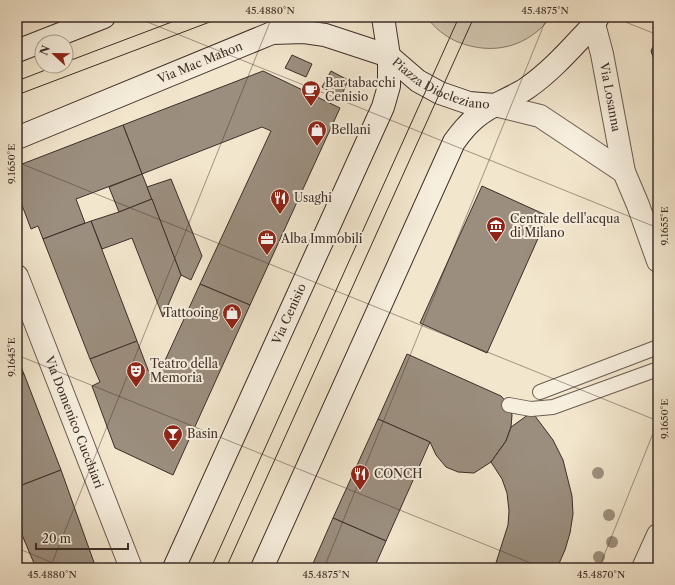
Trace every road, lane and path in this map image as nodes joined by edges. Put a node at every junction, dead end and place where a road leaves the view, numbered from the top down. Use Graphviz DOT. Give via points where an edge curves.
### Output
graph roads {
  1 [pos="104,17"];
  2 [pos="383,17"];
  3 [pos="596,20"];
  4 [pos="17,51"];
  5 [pos="388,56"];
  6 [pos="495,105"];
  7 [pos="17,138"];
  8 [pos="624,172"];
  9 [pos="658,261"];
  10 [pos="17,276"];
  11 [pos="658,347"];
  12 [pos="658,369"];
  13 [pos="540,392"];
  14 [pos="509,405"];
  15 [pos="658,534"];
  16 [pos="131,568"];
  17 [pos="174,568"];
  18 [pos="262,568"];
  19 [pos="643,568"];
  1 -- 4 [label="main road"];
  2 -- 5 [label="main road, Piazza Diocleziano"];
  3 -- 6 [label="main road, Piazza Diocleziano" via="557,64 527,88"];
  3 -- 8 [label="main road, Via Losanna"];
  5 -- 6 [label="main road, Piazza Diocleziano" via="418,82 440,93 469,103"];
  5 -- 7 [label="main road, Via Mac Mahon" via="325,35 304,32 272,33"];
  5 -- 17 [label="main road, Via Cenisio" via="389,86 383,107"];
  6 -- 8 [label="main road" via="540,116"];
  6 -- 18 [label="main road" via="475,116 454,142"];
  8 -- 9 [label="main road, Via Losanna"];
  10 -- 16 [label="main road, Via Domenico Cucchiari"];
  11 -- 13 [label="lane"];
  12 -- 14 [label="lane" via="553,407 531,409"];
  15 -- 19 [label="main road"];
}
